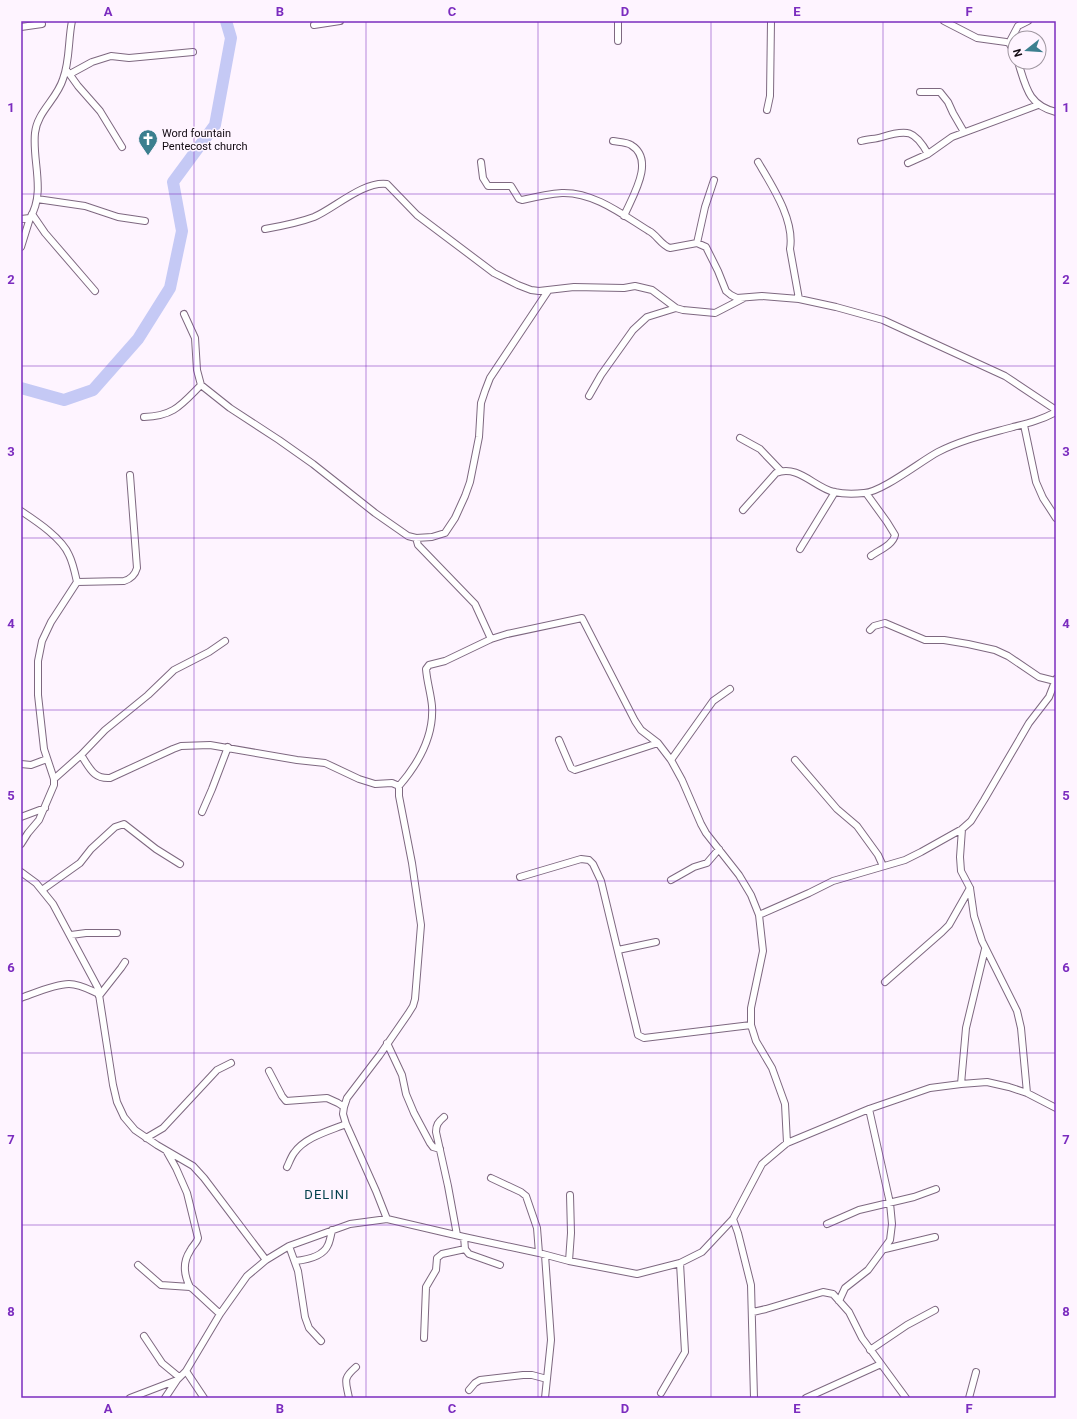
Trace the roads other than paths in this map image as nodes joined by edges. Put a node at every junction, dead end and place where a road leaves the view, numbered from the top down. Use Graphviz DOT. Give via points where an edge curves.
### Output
graph roads {
  1 [pos="72,21"];
  2 [pos="340,21"];
  3 [pos="618,21"];
  4 [pos="771,21"];
  5 [pos="1028,21"];
  6 [pos="947,22"];
  7 [pos="42,24"];
  8 [pos="314,25"];
  9 [pos="21,27"];
  10 [pos="1016,30"];
  11 [pos="618,41"];
  12 [pos="1007,42"];
  13 [pos="193,52"];
  14 [pos="1021,70"];
  15 [pos="68,72"];
  16 [pos="920,92"];
  17 [pos="1038,105"];
  18 [pos="767,110"];
  19 [pos="1056,112"];
  20 [pos="964,132"];
  21 [pos="861,140"];
  22 [pos="613,141"];
  23 [pos="122,147"];
  24 [pos="928,154"];
  25 [pos="481,162"];
  26 [pos="758,162"];
  27 [pos="908,163"];
  28 [pos="714,180"];
  29 [pos="37,199"];
  30 [pos="31,216"];
  31 [pos="624,216"];
  32 [pos="21,219"];
  33 [pos="145,221"];
  34 [pos="265,229"];
  35 [pos="697,243"];
  36 [pos="21,247"];
  37 [pos="548,291"];
  38 [pos="95,292"];
  39 [pos="744,298"];
  40 [pos="800,299"];
  41 [pos="676,308"];
  42 [pos="184,314"];
  43 [pos="201,385"];
  44 [pos="589,396"];
  45 [pos="1056,411"];
  46 [pos="144,417"];
  47 [pos="1024,425"];
  48 [pos="740,438"];
  49 [pos="780,471"];
  50 [pos="130,475"];
  51 [pos="835,492"];
  52 [pos="866,493"];
  53 [pos="743,510"];
  54 [pos="21,511"];
  55 [pos="1056,518"];
  56 [pos="416,538"];
  57 [pos="800,549"];
  58 [pos="871,556"];
  59 [pos="78,582"];
  60 [pos="870,630"];
  61 [pos="491,639"];
  62 [pos="225,641"];
  63 [pos="1056,680"];
  64 [pos="730,689"];
  65 [pos="559,740"];
  66 [pos="658,744"];
  67 [pos="228,747"];
  68 [pos="81,755"];
  69 [pos="47,760"];
  70 [pos="671,760"];
  71 [pos="795,760"];
  72 [pos="21,764"];
  73 [pos="54,779"];
  74 [pos="399,786"];
  75 [pos="45,808"];
  76 [pos="202,812"];
  77 [pos="21,817"];
  78 [pos="962,829"];
  79 [pos="21,831"];
  80 [pos="28,833"];
  81 [pos="21,844"];
  82 [pos="719,849"];
  83 [pos="180,864"];
  84 [pos="883,866"];
  85 [pos="21,872"];
  86 [pos="520,877"];
  87 [pos="671,880"];
  88 [pos="970,888"];
  89 [pos="42,890"];
  90 [pos="759,915"];
  91 [pos="117,933"];
  92 [pos="71,935"];
  93 [pos="656,942"];
  94 [pos="985,949"];
  95 [pos="618,950"];
  96 [pos="125,962"];
  97 [pos="884,982"];
  98 [pos="99,995"];
  99 [pos="21,998"];
  100 [pos="751,1026"];
  101 [pos="387,1043"];
  102 [pos="231,1063"];
  103 [pos="269,1071"];
  104 [pos="961,1084"];
  105 [pos="1027,1093"];
  106 [pos="344,1107"];
  107 [pos="1056,1108"];
  108 [pos="869,1109"];
  109 [pos="444,1117"];
  110 [pos="346,1124"];
  111 [pos="146,1138"];
  112 [pos="787,1143"];
  113 [pos="440,1149"];
  114 [pos="167,1151"];
  115 [pos="287,1167"];
  116 [pos="491,1178"];
  117 [pos="936,1189"];
  118 [pos="570,1195"];
  119 [pos="890,1203"];
  120 [pos="387,1219"];
  121 [pos="733,1219"];
  122 [pos="827,1224"];
  123 [pos="332,1230"];
  124 [pos="457,1235"];
  125 [pos="464,1237"];
  126 [pos="935,1237"];
  127 [pos="289,1246"];
  128 [pos="465,1249"];
  129 [pos="885,1249"];
  130 [pos="542,1254"];
  131 [pos="266,1260"];
  132 [pos="295,1261"];
  133 [pos="569,1261"];
  134 [pos="680,1263"];
  135 [pos="138,1265"];
  136 [pos="500,1265"];
  137 [pos="190,1287"];
  138 [pos="839,1301"];
  139 [pos="935,1310"];
  140 [pos="753,1312"];
  141 [pos="220,1314"];
  142 [pos="144,1336"];
  143 [pos="424,1338"];
  144 [pos="321,1341"];
  145 [pos="870,1350"];
  146 [pos="881,1364"];
  147 [pos="356,1367"];
  148 [pos="186,1371"];
  149 [pos="976,1372"];
  150 [pos="178,1378"];
  151 [pos="547,1379"];
  152 [pos="469,1390"];
  153 [pos="661,1393"];
  154 [pos="130,1398"];
  155 [pos="165,1398"];
  156 [pos="204,1398"];
  157 [pos="349,1398"];
  158 [pos="545,1398"];
  159 [pos="754,1398"];
  160 [pos="806,1398"];
  161 [pos="906,1398"];
  162 [pos="969,1398"];
  1 -- 15 [label="street"];
  2 -- 8 [label="street"];
  3 -- 11 [label="street"];
  4 -- 18 [label="street" via="770,96"];
  5 -- 10 [label="street"];
  6 -- 12 [label="street" via="978,38"];
  7 -- 9 [label="street"];
  13 -- 15 [label="street" via="129,58 111,56"];
  14 -- 17 [label="street" via="1028,92"];
  15 -- 23 [label="street" via="100,111"];
  15 -- 29 [label="street" via="58,92 40,115 35,132"];
  16 -- 20 [label="street" via="940,92"];
  17 -- 19 [label="street"];
  17 -- 20 [label="street"];
  20 -- 24 [label="street"];
  21 -- 24 [label="street" via="901,132 911,134 922,143"];
  22 -- 31 [label="street" via="630,144 639,151 642,160 641,176"];
  24 -- 27 [label="street"];
  25 -- 31 [label="street" via="483,178 488,186 512,186 519,199 574,194 603,204"];
  26 -- 40 [label="street" via="780,201 787,223"];
  28 -- 35 [label="street"];
  29 -- 30 [label="street"];
  29 -- 33 [label="street" via="85,206 118,217"];
  30 -- 32 [label="street"];
  30 -- 36 [label="street"];
  30 -- 38 [label="street"];
  31 -- 35 [label="street" via="652,233 666,247 674,248"];
  34 -- 37 [label="street" via="315,216 355,193 376,184 387,184 417,215 494,273 531,290"];
  35 -- 39 [label="street" via="706,247 728,294"];
  37 -- 41 [label="street" via="574,287 635,286 652,290"];
  37 -- 56 [label="street" via="490,378 481,403 479,437 470,482 455,518 444,533"];
  39 -- 40 [label="street" via="762,296"];
  39 -- 41 [label="street" via="715,313"];
  40 -- 45 [label="street" via="850,310 897,325 1005,376"];
  41 -- 44 [label="street" via="647,317 633,330"];
  42 -- 43 [label="street" via="195,338 195,361"];
  43 -- 46 [label="street" via="167,414"];
  43 -- 56 [label="street" via="230,408 313,464 375,513 408,536"];
  45 -- 47 [label="street" via="1036,422"];
  47 -- 52 [label="street" via="962,442 940,451 883,486"];
  47 -- 55 [label="street" via="1036,482"];
  48 -- 49 [label="street" via="760,449"];
  49 -- 51 [label="street" via="800,474"];
  49 -- 53 [label="street"];
  50 -- 59 [label="street" via="137,568 135,573 129,580 124,581"];
  51 -- 52 [label="street"];
  51 -- 57 [label="street"];
  52 -- 58 [label="street" via="895,535 889,544"];
  54 -- 59 [label="street" via="62,544 69,554"];
  56 -- 61 [label="street" via="418,544 475,604"];
  59 -- 69 [label="street" via="51,622 42,641 38,661 38,695"];
  60 -- 63 [label="street" via="885,623 925,640 944,640 995,650 1039,677"];
  61 -- 66 [label="street" via="582,618 635,721 641,730"];
  61 -- 74 [label="street" via="426,669 432,707 430,730 419,760"];
  62 -- 68 [label="street" via="174,670 105,730"];
  63 -- 78 [label="street" via="1049,697 1029,724 984,800"];
  64 -- 70 [label="street" via="713,702"];
  65 -- 66 [label="street" via="571,768 576,770"];
  66 -- 70 [label="street"];
  67 -- 68 [label="street" via="181,746 110,778 95,775"];
  67 -- 74 [label="street" via="325,763 375,784 392,783"];
  67 -- 76 [label="street"];
  68 -- 73 [label="street"];
  69 -- 72 [label="street" via="31,765"];
  69 -- 73 [label="street"];
  70 -- 82 [label="street" via="706,833"];
  71 -- 84 [label="street" via="837,809 857,826"];
  73 -- 75 [label="street"];
  74 -- 101 [label="street" via="421,925 413,1006"];
  75 -- 77 [label="street"];
  75 -- 80 [label="street"];
  78 -- 84 [label="street" via="905,860"];
  78 -- 88 [label="street" via="961,872"];
  79 -- 80 [label="street"];
  80 -- 81 [label="street"];
  82 -- 87 [label="street" via="707,862"];
  82 -- 90 [label="street" via="745,884"];
  83 -- 89 [label="street" via="124,824 115,826 80,863"];
  84 -- 90 [label="street" via="833,881"];
  85 -- 89 [label="street"];
  86 -- 95 [label="street" via="581,859 589,860 601,880"];
  88 -- 94 [label="street" via="974,916"];
  88 -- 97 [label="street" via="946,928"];
  89 -- 92 [label="street"];
  90 -- 100 [label="street" via="763,951 751,1008"];
  91 -- 92 [label="street"];
  92 -- 98 [label="street" via="98,988"];
  93 -- 95 [label="street"];
  94 -- 104 [label="street" via="966,1028"];
  94 -- 105 [label="street" via="1017,1011"];
  95 -- 100 [label="street" via="638,1035 644,1038"];
  96 -- 98 [label="street"];
  98 -- 99 [label="street" via="70,984"];
  98 -- 111 [label="street" via="117,1102 124,1117"];
  100 -- 112 [label="street" via="756,1041 772,1068 785,1104"];
  101 -- 106 [label="street" via="347,1098"];
  101 -- 113 [label="street" via="402,1076 414,1113 430,1143"];
  102 -- 111 [label="street" via="217,1070 163,1128"];
  103 -- 106 [label="street" via="286,1101 327,1098"];
  104 -- 105 [label="street" via="987,1082"];
  104 -- 108 [label="street" via="930,1088"];
  105 -- 107 [label="street"];
  106 -- 110 [label="street"];
  108 -- 112 [label="street"];
  108 -- 119 [label="street"];
  109 -- 113 [label="street" via="436,1126"];
  110 -- 115 [label="street" via="310,1139 300,1146"];
  110 -- 120 [label="street"];
  111 -- 114 [label="street"];
  112 -- 121 [label="street" via="762,1164"];
  113 -- 124 [label="street"];
  114 -- 131 [label="street" via="193,1166 204,1178"];
  114 -- 137 [label="street" via="187,1193 198,1238 185,1261 185,1276"];
  116 -- 130 [label="street" via="526,1196 537,1228"];
  117 -- 119 [label="street"];
  118 -- 133 [label="street"];
  119 -- 122 [label="street" via="860,1210"];
  119 -- 129 [label="street" via="891,1234"];
  120 -- 123 [label="street" via="350,1224"];
  120 -- 124 [label="street"];
  121 -- 134 [label="street" via="702,1252"];
  121 -- 140 [label="street" via="751,1285"];
  123 -- 127 [label="street"];
  123 -- 132 [label="street" via="328,1247 312,1258"];
  124 -- 125 [label="street"];
  125 -- 128 [label="street"];
  125 -- 130 [label="street"];
  126 -- 129 [label="street"];
  127 -- 131 [label="street"];
  127 -- 132 [label="street"];
  128 -- 136 [label="street" via="469,1254"];
  128 -- 143 [label="street" via="442,1254 437,1258 436,1270 426,1287"];
  129 -- 138 [label="street" via="868,1270 845,1288"];
  130 -- 133 [label="street"];
  130 -- 151 [label="street" via="551,1340"];
  131 -- 141 [label="street" via="247,1276"];
  132 -- 144 [label="street" via="305,1317 309,1328"];
  133 -- 134 [label="street" via="637,1274"];
  134 -- 153 [label="street" via="685,1352"];
  135 -- 137 [label="street" via="161,1285"];
  137 -- 141 [label="street"];
  138 -- 140 [label="street" via="833,1294 823,1292"];
  138 -- 145 [label="street" via="849,1312"];
  139 -- 145 [label="street"];
  140 -- 159 [label="street"];
  141 -- 148 [label="street"];
  142 -- 150 [label="street" via="162,1363"];
  145 -- 146 [label="street"];
  146 -- 160 [label="street"];
  146 -- 161 [label="street"];
  147 -- 157 [label="street" via="345,1378"];
  148 -- 150 [label="street"];
  148 -- 156 [label="street"];
  149 -- 162 [label="street"];
  150 -- 154 [label="street"];
  150 -- 155 [label="street"];
  151 -- 152 [label="street" via="523,1375 480,1380"];
  151 -- 158 [label="street"];
}
